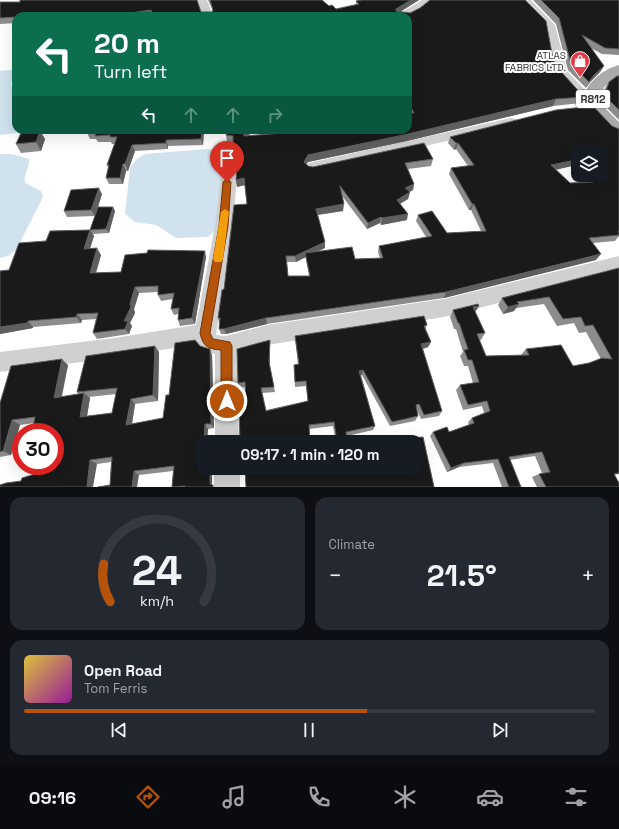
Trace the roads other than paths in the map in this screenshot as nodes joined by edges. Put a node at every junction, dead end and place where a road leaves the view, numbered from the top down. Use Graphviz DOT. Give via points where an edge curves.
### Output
graph roads {
  1 [pos="202,0"];
  2 [pos="428,0"];
  3 [pos="525,0"];
  4 [pos="206,12"];
  5 [pos="410,12"];
  6 [pos="619,68"];
  7 [pos="594,107"];
  8 [pos="574,109"];
  9 [pos="524,119"];
  10 [pos="619,131"];
  11 [pos="313,167"];
  12 [pos="229,173"];
  13 [pos="619,264"];
  14 [pos="205,333"];
  15 [pos="226,346"];
  16 [pos="0,362"];
  17 [pos="227,435"];
  18 [pos="227,475"];
  19 [pos="227,487"];
  1 -- 4 [label="street"];
  2 -- 5 [label="street"];
  3 -- 7 [label="street" via="550,25 561,72"];
  6 -- 7 [label="main road, R812" via="598,84 593,94"];
  7 -- 8 [label="street"];
  7 -- 10 [label="main road, R812"];
  9 -- 11 [label="street"];
  12 -- 14 [label="street" via="224,226"];
  13 -- 15 [label="street" via="444,308 267,335"];
  14 -- 15 [label="street" via="207,341 211,344"];
  14 -- 16 [label="street" via="114,348"];
  15 -- 17 [label="street"];
  18 -- 19 [label="street"];
}
